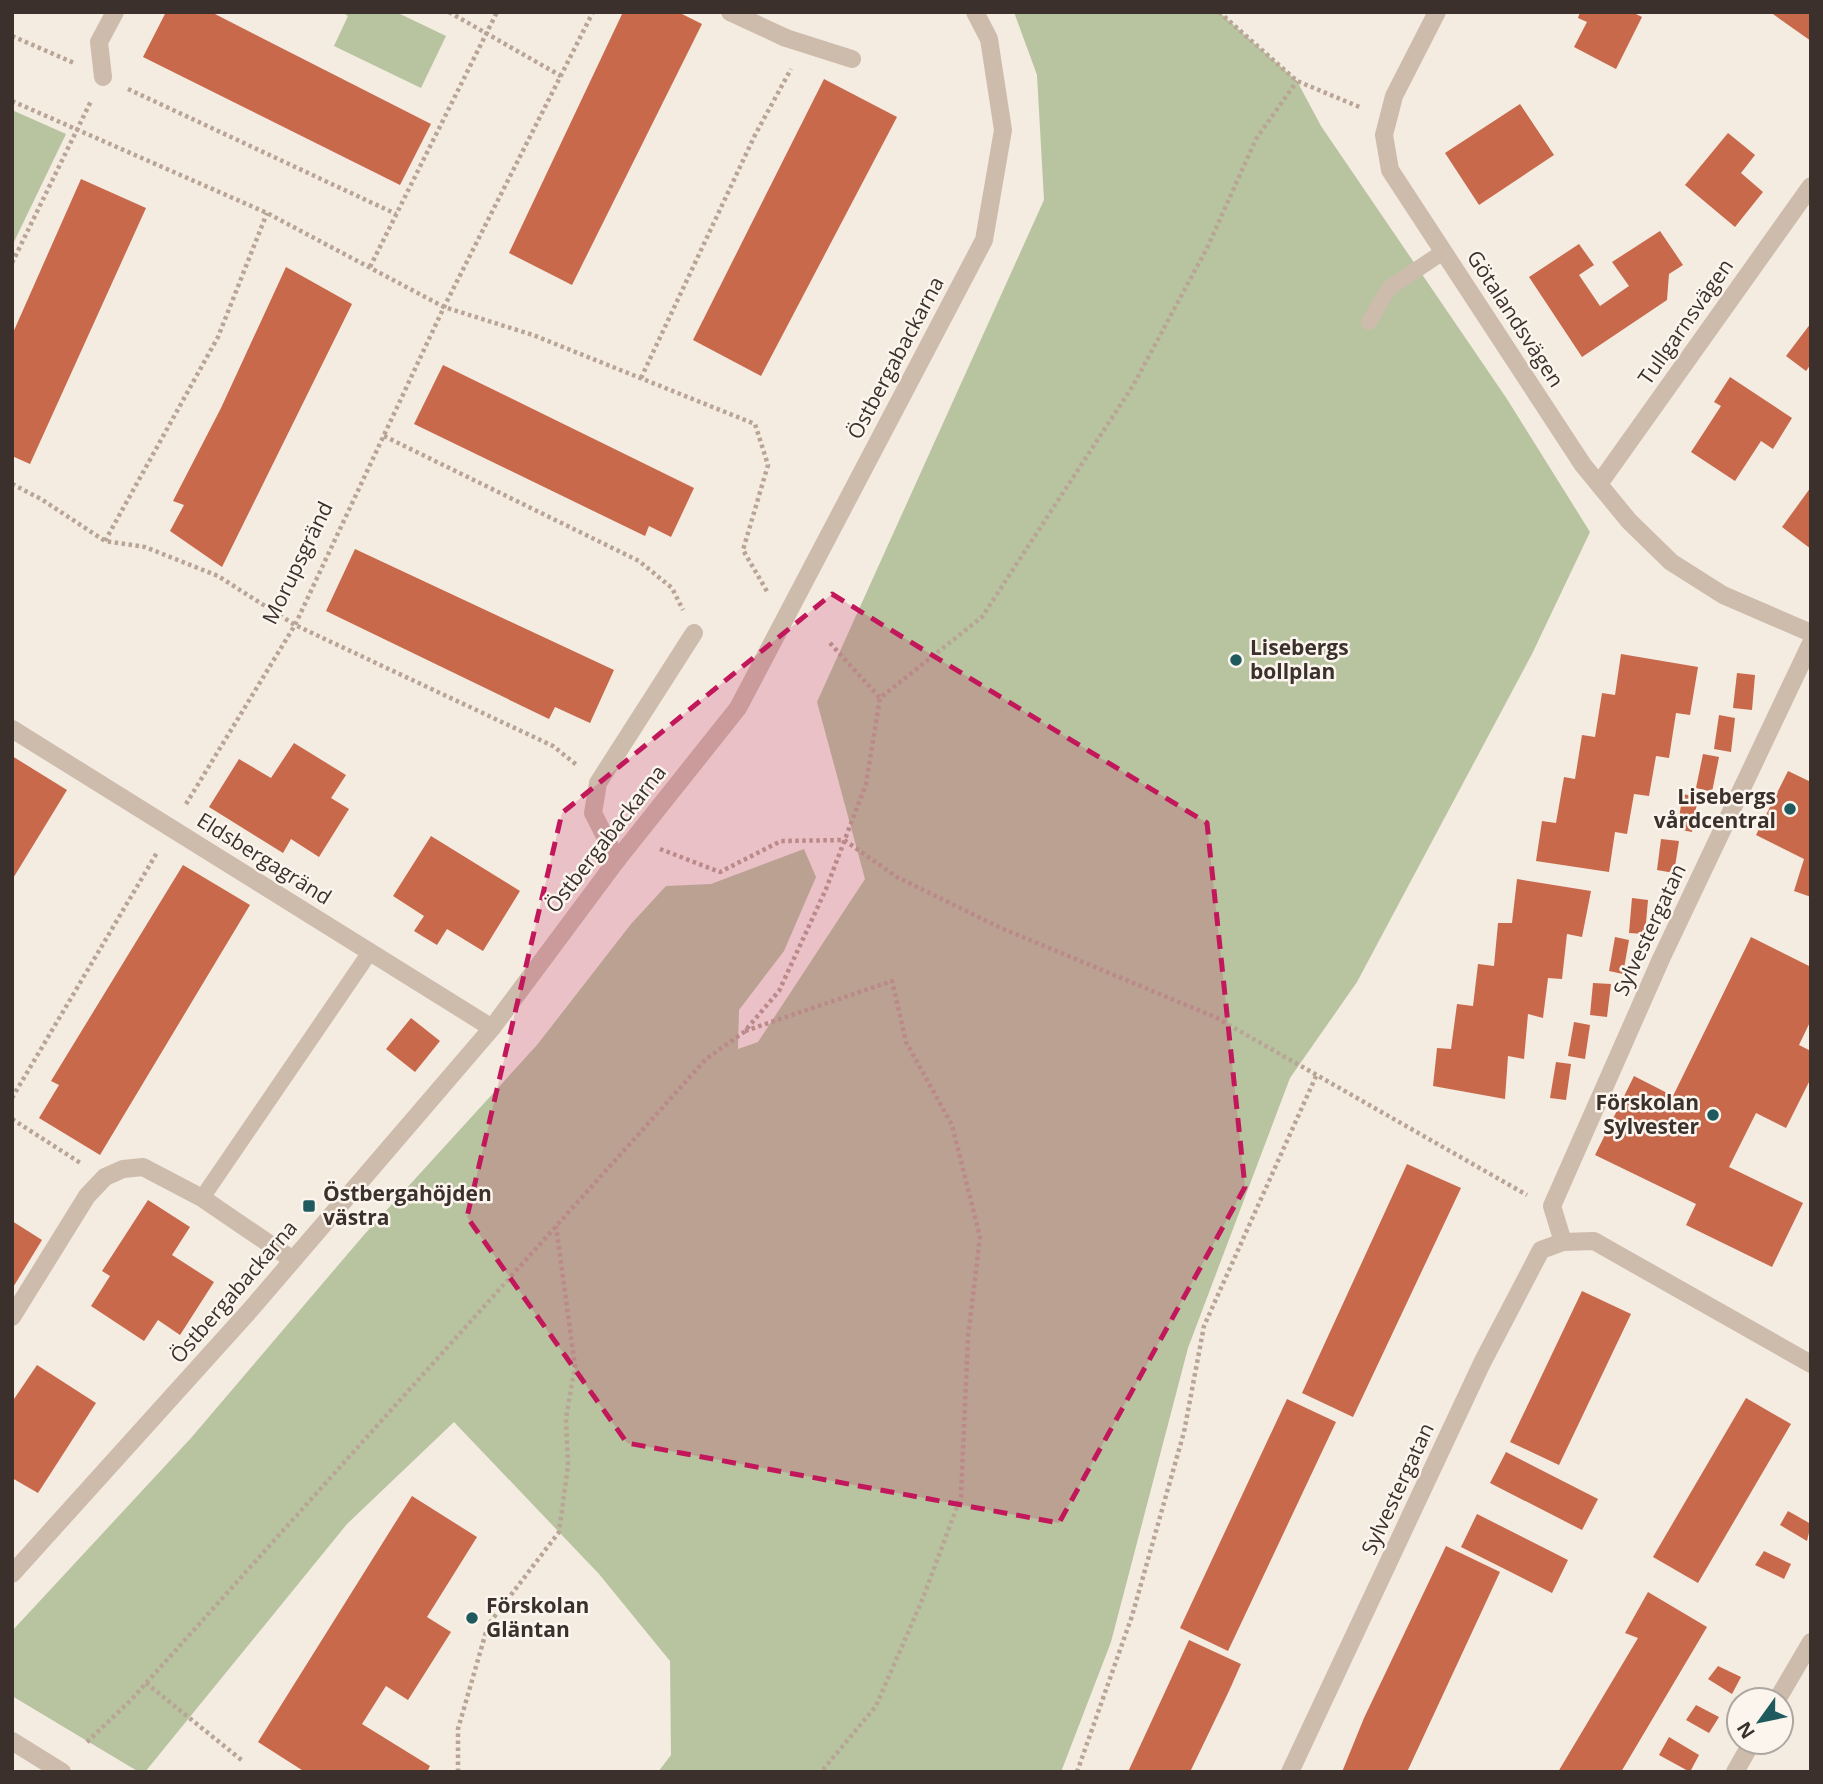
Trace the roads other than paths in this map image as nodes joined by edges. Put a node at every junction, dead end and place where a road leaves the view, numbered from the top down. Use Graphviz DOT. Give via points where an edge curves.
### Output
graph roads {
  1 [pos="115,12"];
  2 [pos="730,12"];
  3 [pos="975,12"];
  4 [pos="1437,12"];
  5 [pos="852,58"];
  6 [pos="103,77"];
  7 [pos="1811,186"];
  8 [pos="1443,252"];
  9 [pos="1369,322"];
  10 [pos="1599,484"];
  11 [pos="694,633"];
  12 [pos="1811,633"];
  13 [pos="1811,643"];
  14 [pos="12,729"];
  15 [pos="617,860"];
  16 [pos="370,952"];
  17 [pos="492,1028"];
  18 [pos="202,1198"];
  19 [pos="1563,1242"];
  20 [pos="293,1260"];
  21 [pos="12,1317"];
  22 [pos="1811,1364"];
  23 [pos="12,1574"];
  24 [pos="1811,1642"];
  25 [pos="1785,1686"];
  26 [pos="12,1741"];
  27 [pos="1744,1756"];
  28 [pos="62,1772"];
  29 [pos="1290,1772"];
  30 [pos="1735,1772"];
  1 -- 6 [label="street" via="99,42"];
  2 -- 5 [label="street"];
  3 -- 15 [label="street, Östbergabackarna" via="989,39 1003,130 984,240 738,708"];
  4 -- 8 [label="street, Götalandsvägen" via="1394,96 1384,135 1390,170"];
  7 -- 10 [label="street, Tullgarnsvägen"];
  8 -- 9 [label="lane" via="1390,288"];
  8 -- 10 [label="street, Götalandsvägen"];
  10 -- 12 [label="street, Götalandsvägen" via="1671,562 1723,595"];
  11 -- 15 [label="street" via="598,783 593,813"];
  13 -- 19 [label="street, Sylvestergatan" via="1661,959 1552,1206"];
  14 -- 16 [label="street, Eldsbergagränd"];
  15 -- 17 [label="street, Östbergabackarna"];
  16 -- 17 [label="street, Eldsbergagränd"];
  16 -- 18 [label="lane"];
  17 -- 20 [label="street, Östbergabackarna"];
  18 -- 20 [label="street"];
  18 -- 21 [label="street" via="144,1167 105,1177 87,1196"];
  19 -- 22 [label="street" via="1594,1241"];
  19 -- 29 [label="street, Sylvestergatan" via="1541,1250 1482,1363"];
  20 -- 23 [label="street, Östbergabackarna"];
  24 -- 25 [label="street"];
  26 -- 28 [label="street"];
  27 -- 30 [label="street"];
}
